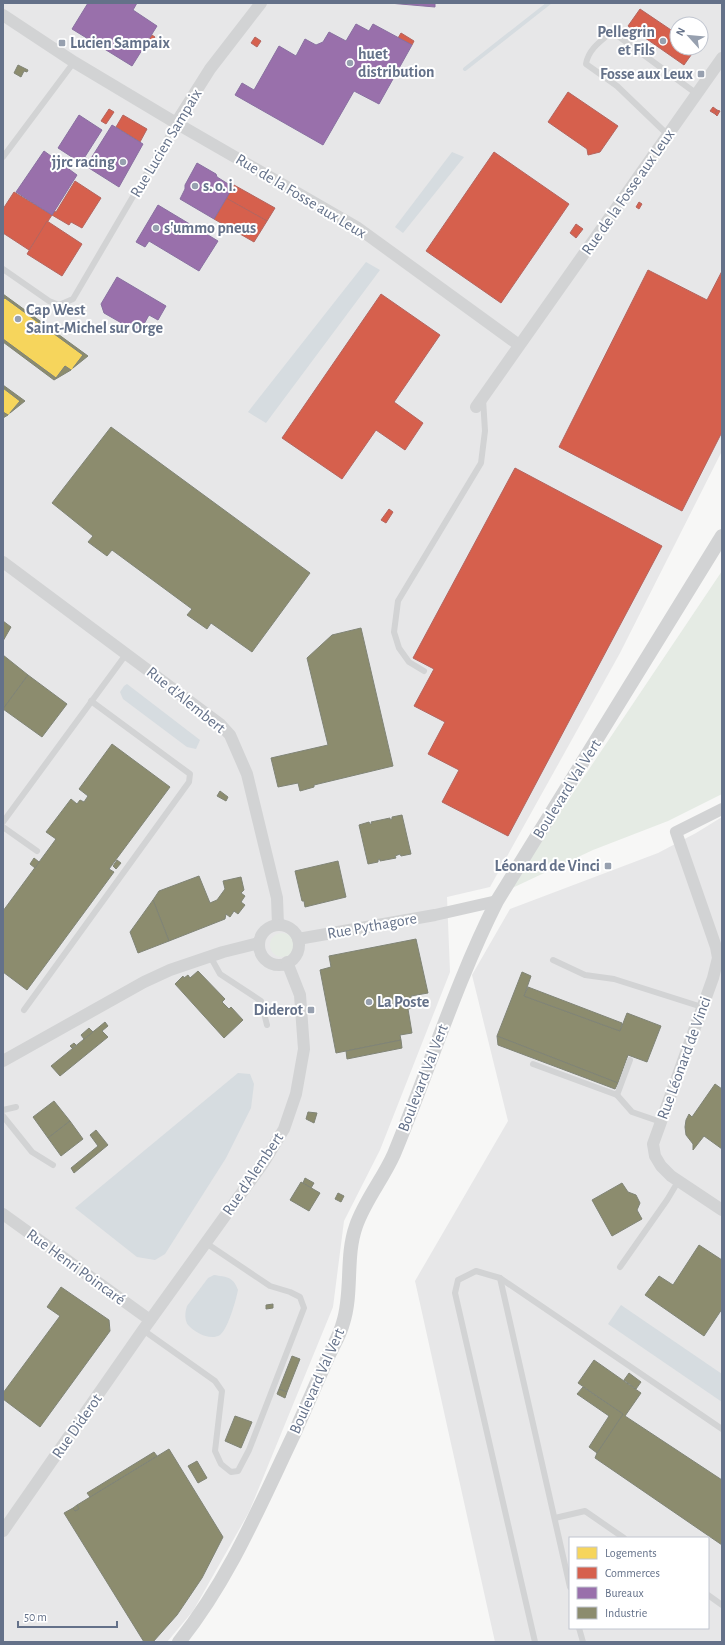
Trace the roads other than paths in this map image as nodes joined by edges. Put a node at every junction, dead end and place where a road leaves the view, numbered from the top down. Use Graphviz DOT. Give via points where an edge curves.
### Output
graph roads {
  1 [pos="261,3"];
  2 [pos="3,15"];
  3 [pos="722,58"];
  4 [pos="74,62"];
  5 [pos="697,94"];
  6 [pos="176,124"];
  7 [pos="668,135"];
  8 [pos="3,157"];
  9 [pos="3,269"];
  10 [pos="519,345"];
  11 [pos="479,402"];
  12 [pos="721,543"];
  13 [pos="3,562"];
  14 [pos="127,653"];
  15 [pos="424,671"];
  16 [pos="91,701"];
  17 [pos="722,809"];
  18 [pos="3,822"];
  19 [pos="3,827"];
  20 [pos="37,851"];
  21 [pos="497,901"];
  22 [pos="278,925"];
  23 [pos="298,939"];
  24 [pos="259,943"];
  25 [pos="210,956"];
  26 [pos="553,960"];
  27 [pos="287,962"];
  28 [pos="702,1007"];
  29 [pos="24,1010"];
  30 [pos="267,1025"];
  31 [pos="630,1060"];
  32 [pos="3,1061"];
  33 [pos="533,1064"];
  34 [pos="617,1095"];
  35 [pos="16,1107"];
  36 [pos="3,1110"];
  37 [pos="3,1116"];
  38 [pos="661,1122"];
  39 [pos="53,1165"];
  40 [pos="679,1180"];
  41 [pos="722,1210"];
  42 [pos="3,1214"];
  43 [pos="206,1243"];
  44 [pos="620,1267"];
  45 [pos="500,1278"];
  46 [pos="147,1325"];
  47 [pos="722,1429"];
  48 [pos="555,1518"];
  49 [pos="3,1531"];
  50 [pos="623,1537"];
  51 [pos="569,1582"];
  52 [pos="709,1596"];
  53 [pos="722,1605"];
  54 [pos="579,1629"];
  55 [pos="178,1642"];
  56 [pos="535,1642"];
  57 [pos="582,1642"];
  1 -- 6 [label="street, Rue Lucien Sampaix" via="210,69"];
  2 -- 4 [label="street, Rue de la Fosse aux Leux"];
  3 -- 5 [label="street, Rue de la Fosse aux Leux"];
  4 -- 6 [label="street, Rue de la Fosse aux Leux"];
  4 -- 8 [label="lane"];
  5 -- 7 [label="street, Rue de la Fosse aux Leux"];
  5 -- 7 [label="lane" via="618,36 608,35 597,43 587,56 586,64 617,86"];
  6 -- 9 [label="lane, Rue Lucien Sampaix" via="74,299 59,305 49,301"];
  6 -- 10 [label="street, Rue de la Fosse aux Leux" via="358,228"];
  7 -- 10 [label="street, Rue de la Fosse aux Leux"];
  10 -- 11 [label="street, Rue de la Fosse aux Leux"];
  11 -- 15 [label="lane" via="485,431 481,463 398,601 394,632 399,648 409,662"];
  12 -- 21 [label="street, Boulevard Val Vert"];
  13 -- 14 [label="street, Rue d'Alembert"];
  14 -- 16 [label="lane"];
  14 -- 22 [label="street, Rue d'Alembert" via="220,724 230,735 247,774 277,898"];
  16 -- 18 [label="lane"];
  16 -- 29 [label="lane" via="190,774 189,782"];
  17 -- 28 [label="street, Rue Léonard de Vinci" via="676,832 718,958"];
  19 -- 20 [label="lane"];
  21 -- 23 [label="street, Rue Pythagore" via="445,913"];
  21 -- 55 [label="street, Boulevard Val Vert" via="446,1017 394,1155 363,1208 355,1228 350,1248 343,1323 241,1547 200,1615"];
  22 -- 23 [label="street" via="290,928"];
  22 -- 24 [label="street" via="266,929"];
  23 -- 27 [label="street" via="296,955"];
  24 -- 25 [label="street"];
  24 -- 27 [label="street" via="260,952 268,962 281,965"];
  25 -- 30 [label="lane" via="220,974 261,1001"];
  25 -- 32 [label="street" via="144,982"];
  26 -- 28 [label="lane" via="585,975 614,978"];
  27 -- 43 [label="street, Rue d'Alembert" via="300,995 304,1049 296,1094 284,1129 264,1162"];
  28 -- 38 [label="street, Rue Léonard de Vinci"];
  31 -- 34 [label="lane"];
  33 -- 34 [label="lane"];
  34 -- 38 [label="lane" via="632,1112"];
  35 -- 36 [label="lane"];
  37 -- 39 [label="lane" via="32,1152"];
  38 -- 40 [label="street, Rue Léonard de Vinci" via="653,1144 655,1156 661,1166"];
  40 -- 41 [label="street, Rue Léonard de Vinci"];
  40 -- 44 [label="lane"];
  42 -- 46 [label="street, Rue Henri Poincaré"];
  43 -- 46 [label="street, Rue d'Alembert"];
  43 -- 46 [label="lane" via="270,1286 300,1297 304,1308 249,1450 238,1471 231,1472 221,1464 215,1451 222,1391 215,1381"];
  45 -- 47 [label="lane"];
  45 -- 48 [label="lane"];
  45 -- 56 [label="lane" via="476,1271 458,1280 455,1293"];
  46 -- 49 [label="street, Rue Diderot"];
  48 -- 50 [label="lane" via="585,1511"];
  48 -- 51 [label="lane"];
  52 -- 53 [label="lane"];
  54 -- 57 [label="lane"];
}
